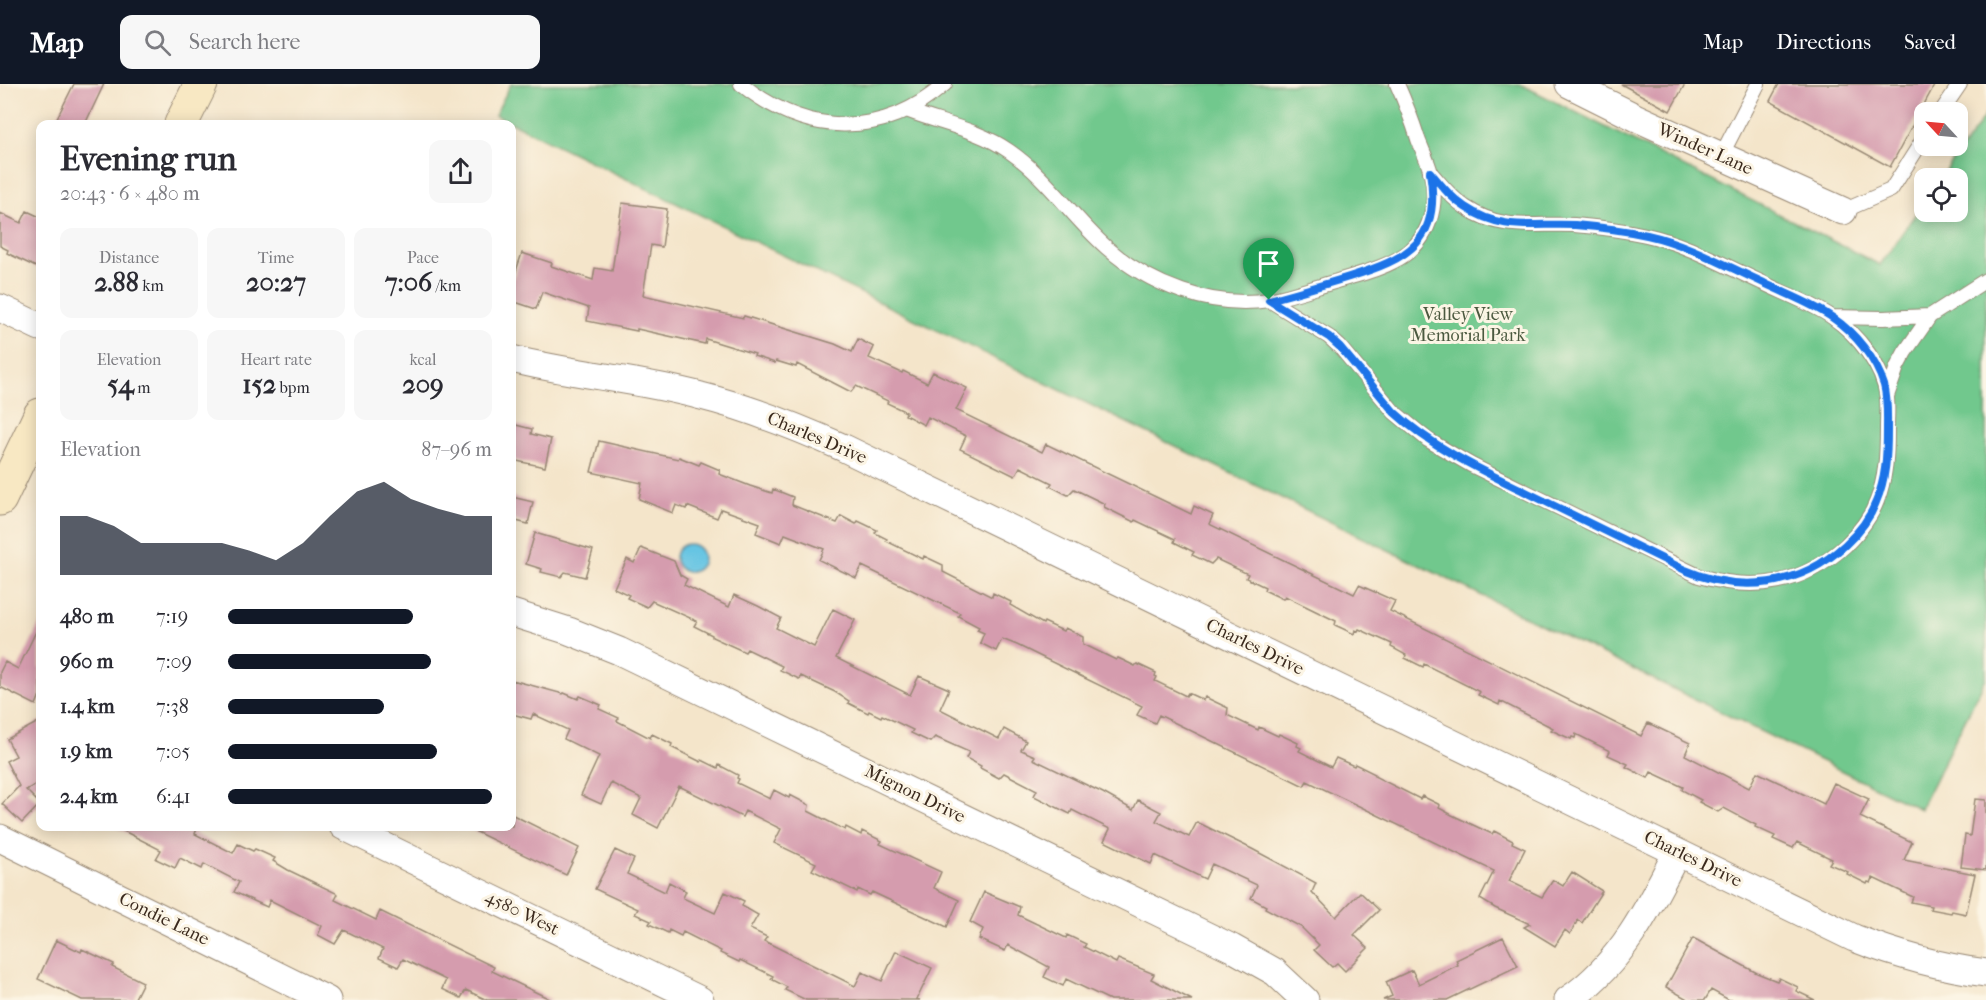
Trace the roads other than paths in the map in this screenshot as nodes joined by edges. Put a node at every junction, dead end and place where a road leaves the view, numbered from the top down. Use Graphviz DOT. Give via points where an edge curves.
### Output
graph roads {
  1 [pos="201,84"];
  2 [pos="741,84"];
  3 [pos="945,84"];
  4 [pos="1397,84"];
  5 [pos="1758,84"];
  6 [pos="1960,84"];
  7 [pos="1585,88"];
  8 [pos="1948,102"];
  9 [pos="909,111"];
  10 [pos="184,120"];
  11 [pos="1914,154"];
  12 [pos="1721,156"];
  13 [pos="1430,172"];
  14 [pos="1843,211"];
  15 [pos="1986,280"];
  16 [pos="1269,300"];
  17 [pos="0,308"];
  18 [pos="1930,316"];
  19 [pos="1832,317"];
  20 [pos="36,325"];
  21 [pos="516,359"];
  22 [pos="1887,398"];
  23 [pos="36,423"];
  24 [pos="0,499"];
  25 [pos="516,614"];
  26 [pos="353,831"];
  27 [pos="0,838"];
  28 [pos="1677,852"];
  29 [pos="1986,973"];
  30 [pos="327,1000"];
  31 [pos="700,1000"];
  32 [pos="1305,1000"];
  33 [pos="1568,1000"];
  1 -- 10 [label="main road"];
  2 -- 9 [label="lane" via="780,110 815,122 873,122"];
  3 -- 9 [label="lane"];
  4 -- 13 [label="lane"];
  5 -- 12 [label="lane"];
  6 -- 8 [label="lane"];
  7 -- 12 [label="street, Winder Lane"];
  9 -- 16 [label="lane" via="963,128 1010,152 1105,246 1152,278 1212,298"];
  11 -- 14 [label="lane" via="1891,190"];
  12 -- 14 [label="street, Winder Lane"];
  13 -- 16 [label="lane" via="1432,215 1414,248 1376,269"];
  13 -- 19 [label="lane" via="1453,198 1492,221 1520,226 1600,227 1649,235 1688,248"];
  15 -- 18 [label="lane"];
  16 -- 22 [label="lane" via="1329,337 1394,412 1448,452 1685,570 1731,583 1767,584 1802,575 1836,554 1855,536 1876,503 1883,481"];
  17 -- 20 [label="street"];
  18 -- 19 [label="lane"];
  18 -- 22 [label="lane" via="1897,367"];
  19 -- 22 [label="lane" via="1868,354"];
  21 -- 28 [label="street, Charles Drive" via="701,396 806,431"];
  23 -- 24 [label="main road"];
  25 -- 32 [label="street, Mignon Drive" via="619,651 1245,954 1275,972"];
  26 -- 31 [label="street, 4580 West"];
  27 -- 30 [label="street, Condie Lane"];
  28 -- 29 [label="street, Charles Drive" via="1884,950 1950,968"];
  28 -- 33 [label="street" via="1627,942 1596,978"];
}
